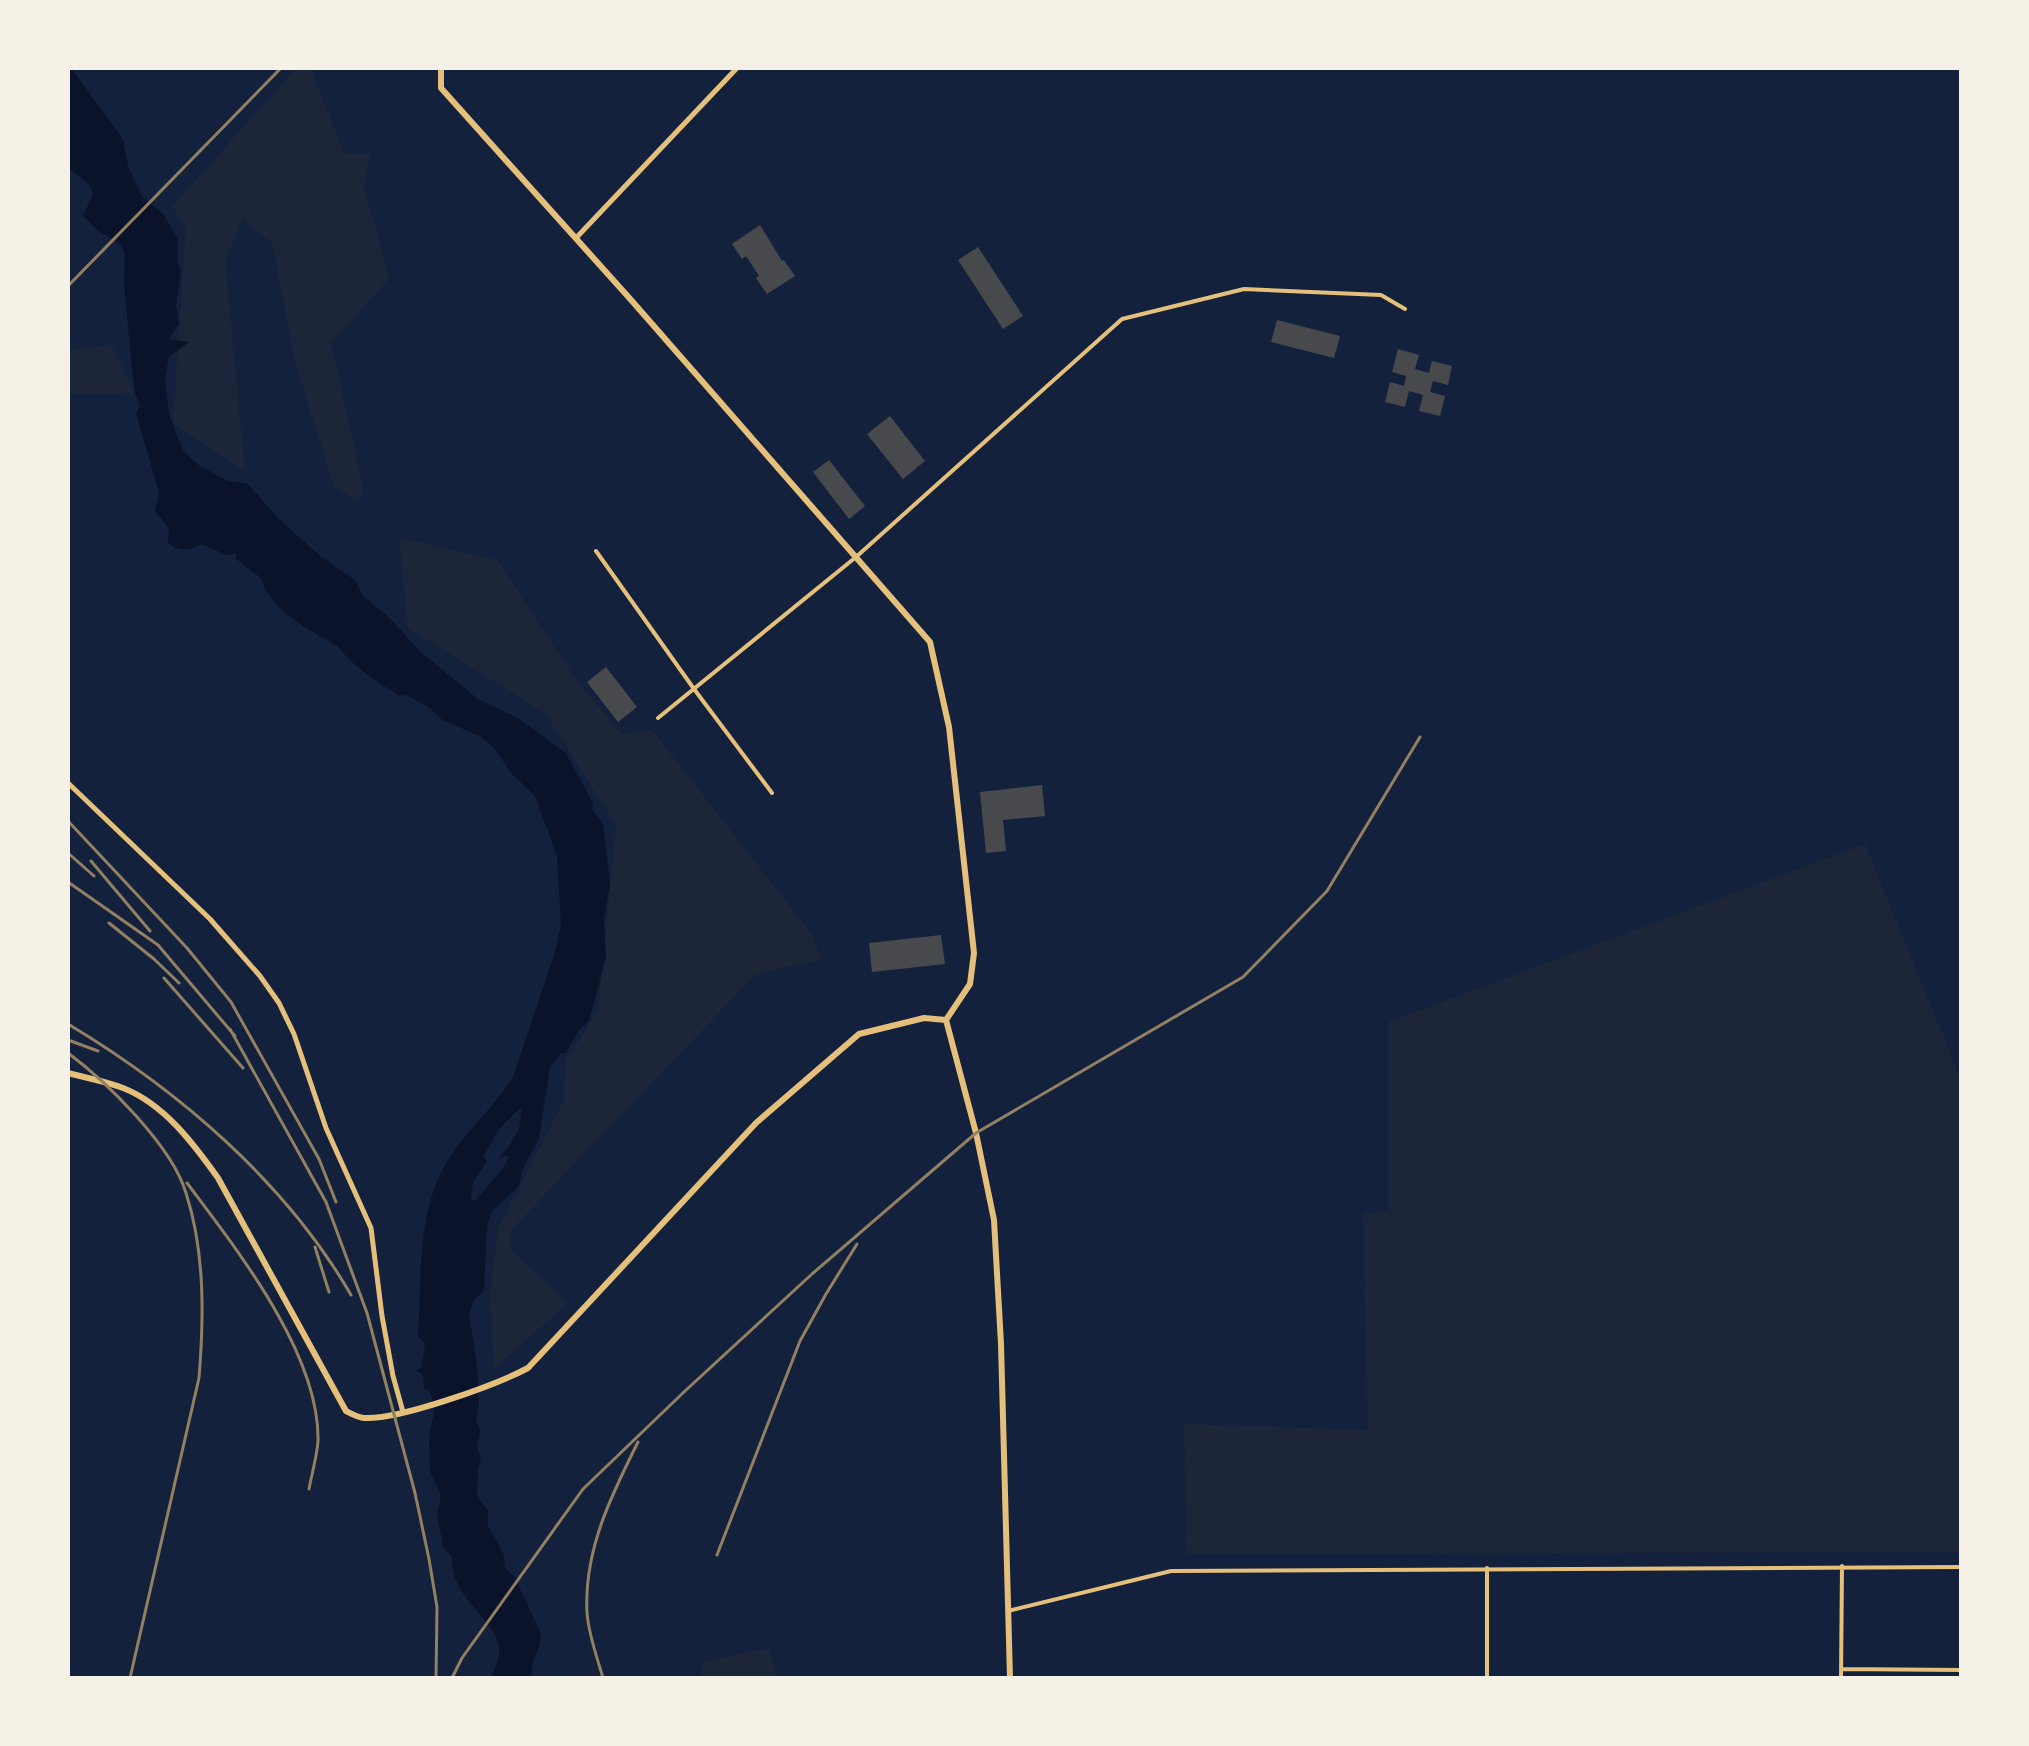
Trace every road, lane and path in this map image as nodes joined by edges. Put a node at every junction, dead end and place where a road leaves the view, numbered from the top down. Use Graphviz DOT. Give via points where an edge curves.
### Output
graph roads {
  1 [pos="441,68"];
  2 [pos="737,68"];
  3 [pos="576,238"];
  4 [pos="1405,309"];
  5 [pos="596,551"];
  6 [pos="856,557"];
  7 [pos="694,689"];
  8 [pos="658,718"];
  9 [pos="68,783"];
  10 [pos="772,793"];
  11 [pos="946,1020"];
  12 [pos="68,1073"];
  13 [pos="403,1412"];
  14 [pos="1842,1566"];
  15 [pos="1961,1567"];
  16 [pos="1487,1568"];
  17 [pos="1008,1611"];
  18 [pos="1841,1669"];
  19 [pos="1961,1670"];
  20 [pos="1010,1678"];
  21 [pos="1487,1678"];
  22 [pos="1841,1678"];
  1 -- 3 [label="main road" via="441,88"];
  2 -- 3 [label="street"];
  3 -- 6 [label="main road"];
  4 -- 6 [label="street" via="1381,295 1244,289 1122,319"];
  5 -- 7 [label="street"];
  6 -- 7 [label="street"];
  6 -- 11 [label="main road" via="930,642 949,727 974,953 970,984"];
  7 -- 8 [label="street"];
  7 -- 10 [label="street"];
  9 -- 13 [label="street" via="210,919 279,1003 371,1228 382,1316"];
  11 -- 13 [label="main road" via="924,1018 859,1034 756,1123 528,1368 506,1380"];
  11 -- 17 [label="main road" via="994,1220"];
  12 -- 13 [label="main road" via="142,1098 192,1142 218,1178 346,1411 364,1418"];
  14 -- 15 [label="street"];
  14 -- 16 [label="street"];
  14 -- 18 [label="street"];
  16 -- 17 [label="street" via="1171,1571"];
  16 -- 21 [label="street"];
  17 -- 20 [label="main road"];
  18 -- 19 [label="street"];
  18 -- 22 [label="street"];
}
